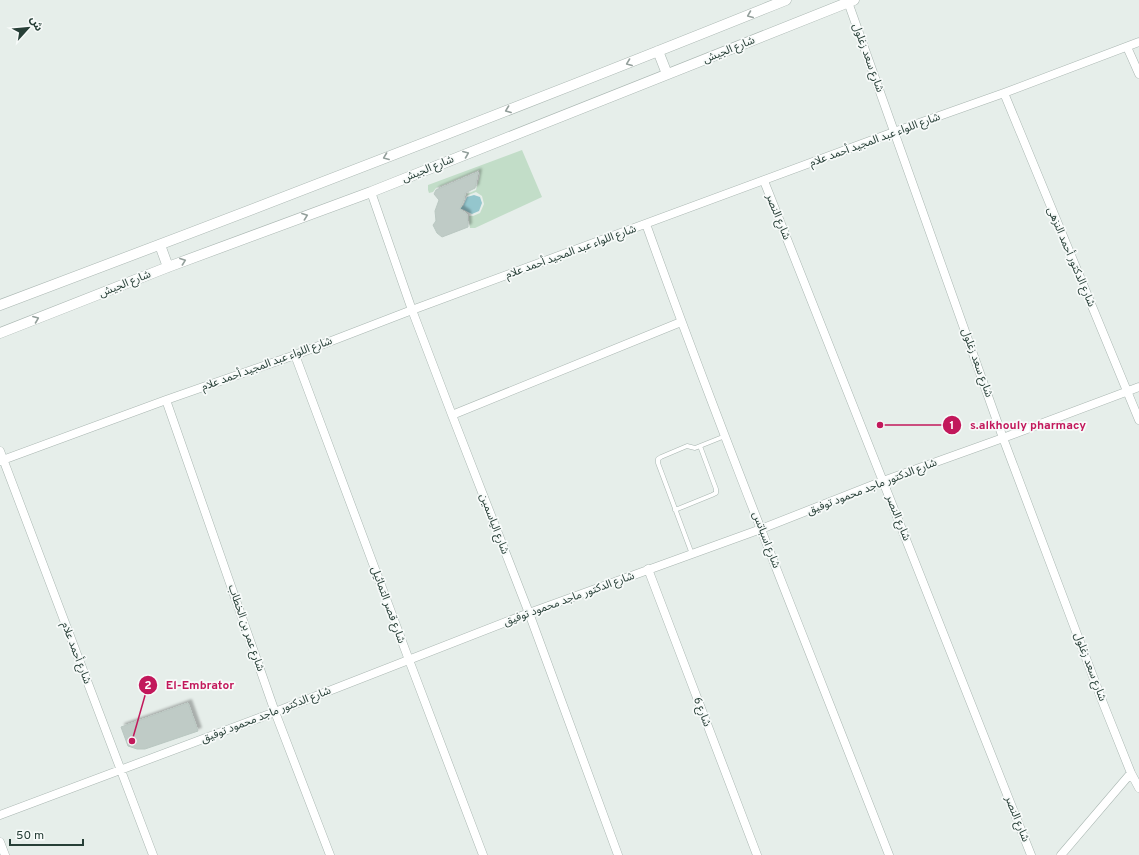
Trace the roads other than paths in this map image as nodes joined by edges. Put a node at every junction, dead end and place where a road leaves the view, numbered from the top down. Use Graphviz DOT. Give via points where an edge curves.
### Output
graph roads {
  1 [pos="786,0"];
  2 [pos="851,1"];
  3 [pos="1139,42"];
  4 [pos="1127,47"];
  5 [pos="658,52"];
  6 [pos="667,74"];
  7 [pos="1139,74"];
  8 [pos="1004,93"];
  9 [pos="894,132"];
  10 [pos="764,181"];
  11 [pos="371,192"];
  12 [pos="646,224"];
  13 [pos="160,245"];
  14 [pos="168,267"];
  15 [pos="0,305"];
  16 [pos="412,310"];
  17 [pos="681,322"];
  18 [pos="0,333"];
  19 [pos="295,355"];
  20 [pos="1139,387"];
  21 [pos="1128,392"];
  22 [pos="166,400"];
  23 [pos="452,415"];
  24 [pos="1139,420"];
  25 [pos="725,436"];
  26 [pos="1003,438"];
  27 [pos="700,446"];
  28 [pos="0,451"];
  29 [pos="2,461"];
  30 [pos="883,481"];
  31 [pos="675,510"];
  32 [pos="761,529"];
  33 [pos="692,554"];
  34 [pos="648,570"];
  35 [pos="529,613"];
  36 [pos="409,660"];
  37 [pos="275,712"];
  38 [pos="120,769"];
  39 [pos="1131,773"];
  40 [pos="1139,788"];
  41 [pos="0,815"];
  42 [pos="0,842"];
  43 [pos="5,855"];
  44 [pos="153,855"];
  45 [pos="330,855"];
  46 [pos="483,855"];
  47 [pos="618,855"];
  48 [pos="756,855"];
  49 [pos="889,855"];
  50 [pos="1031,855"];
  51 [pos="1061,855"];
  1 -- 5 [label="street, one-way"];
  2 -- 6 [label="street, شارع الجيش"];
  2 -- 9 [label="street, شارع سعد زغلول"];
  3 -- 4 [label="street, شارع اللواء عبد المجيد أحمد علام"];
  4 -- 7 [label="street"];
  4 -- 8 [label="street, شارع اللواء عبد المجيد أحمد علام"];
  5 -- 6 [label="street"];
  5 -- 13 [label="street, one-way"];
  11 -- 6 [label="street, شارع الجيش, one-way"];
  8 -- 9 [label="street, شارع اللواء عبد المجيد أحمد علام"];
  8 -- 21 [label="street, شارع الدكتور أحمد النزهى"];
  9 -- 10 [label="street, شارع اللواء عبد المجيد أحمد علام"];
  9 -- 26 [label="street, شارع سعد زغلول"];
  10 -- 12 [label="street, شارع اللواء عبد المجيد أحمد علام"];
  10 -- 30 [label="street, شارع النصر"];
  14 -- 11 [label="street, شارع الجيش, one-way"];
  11 -- 16 [label="street, شارع الياسمين"];
  12 -- 16 [label="street, شارع اللواء عبد المجيد أحمد علام"];
  12 -- 17 [label="street, شارع اسباتس"];
  13 -- 14 [label="street"];
  13 -- 15 [label="street"];
  18 -- 14 [label="street, شارع الجيش, one-way"];
  16 -- 19 [label="street, شارع اللواء عبد المجيد أحمد علام"];
  16 -- 23 [label="street, شارع الياسمين"];
  17 -- 23 [label="street"];
  17 -- 25 [label="street, شارع اسباتس"];
  19 -- 22 [label="street, شارع اللواء عبد المجيد أحمد علام"];
  19 -- 36 [label="street, شارع قصر التماثيل"];
  20 -- 21 [label="street, شارع الدكتور ماجد محمود توفيق"];
  21 -- 24 [label="street, شارع الدكتور أحمد النزهى"];
  21 -- 26 [label="street, شارع الدكتور ماجد محمود توفيق"];
  22 -- 29 [label="street, شارع اللواء عبد المجيد أحمد علام"];
  22 -- 37 [label="street, شارع عمر بن الخطاب"];
  23 -- 35 [label="street, شارع الياسمين"];
  25 -- 27 [label="lane"];
  25 -- 32 [label="street, شارع اسباتس"];
  26 -- 30 [label="street, شارع الدكتور ماجد محمود توفيق"];
  26 -- 39 [label="street, شارع سعد زغلول"];
  27 -- 31 [label="lane" via="716,493"];
  27 -- 31 [label="lane" via="687,446 658,459"];
  28 -- 29 [label="street, شارع أحمد علام"];
  29 -- 38 [label="street, شارع أحمد علام"];
  30 -- 32 [label="street, شارع الدكتور ماجد محمود توفيق"];
  30 -- 50 [label="street, شارع النصر"];
  31 -- 33 [label="lane"];
  32 -- 33 [label="street, شارع الدكتور ماجد محمود توفيق"];
  32 -- 49 [label="street, شارع اسباتس"];
  33 -- 34 [label="street, شارع الدكتور ماجد محمود توفيق"];
  34 -- 35 [label="street, شارع الدكتور ماجد محمود توفيق"];
  34 -- 48 [label="street, شارع 6"];
  35 -- 36 [label="street, شارع الدكتور ماجد محمود توفيق"];
  35 -- 47 [label="street, شارع الياسمين"];
  36 -- 37 [label="street, شارع الدكتور ماجد محمود توفيق"];
  36 -- 46 [label="street, شارع قصر التماثيل"];
  37 -- 38 [label="street, شارع الدكتور ماجد محمود توفيق"];
  37 -- 45 [label="street, شارع عمر بن الخطاب"];
  38 -- 41 [label="street, شارع الدكتور ماجد محمود توفيق"];
  38 -- 44 [label="street, شارع أحمد علام"];
  39 -- 40 [label="street, شارع سعد زغلول"];
  39 -- 51 [label="street"];
  42 -- 43 [label="street"];
}
